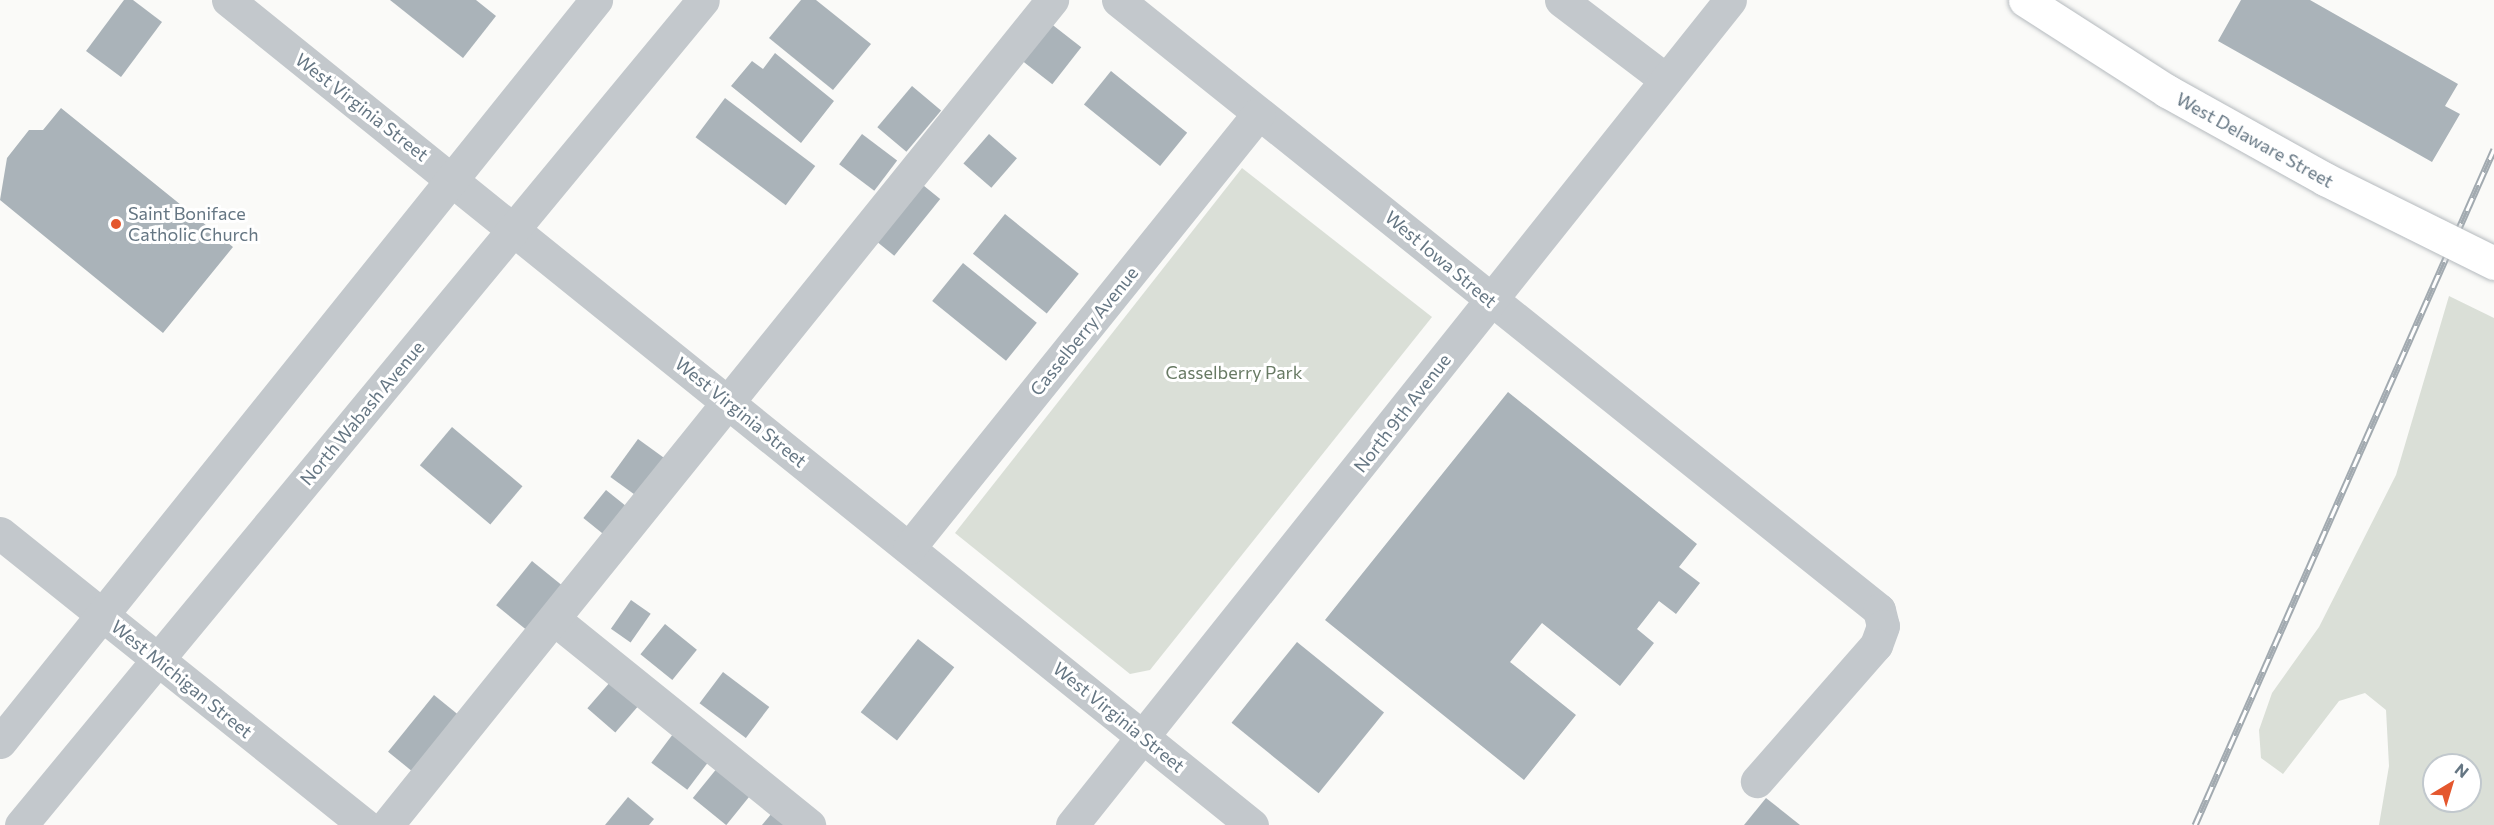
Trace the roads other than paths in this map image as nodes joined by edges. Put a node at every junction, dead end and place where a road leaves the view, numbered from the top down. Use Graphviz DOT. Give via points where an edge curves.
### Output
graph roads {
  1 [pos="228,0"];
  2 [pos="596,0"];
  3 [pos="703,0"];
  4 [pos="1052,0"];
  5 [pos="1118,0"];
  6 [pos="1561,0"];
  7 [pos="1730,0"];
  8 [pos="2025,0"];
  9 [pos="1666,80"];
  10 [pos="1259,113"];
  11 [pos="453,178"];
  12 [pos="516,230"];
  13 [pos="2494,263"];
  14 [pos="1490,300"];
  15 [pos="727,401"];
  16 [pos="0,533"];
  17 [pos="909,548"];
  18 [pos="102,614"];
  19 [pos="554,619"];
  20 [pos="154,658"];
  21 [pos="1142,736"];
  22 [pos="0,742"];
  23 [pos="1757,781"];
  24 [pos="21,825"];
  25 [pos="364,825"];
  26 [pos="387,825"];
  27 [pos="809,825"];
  28 [pos="1072,825"];
  29 [pos="1252,825"];
  1 -- 11 [label="street, West Virginia Street"];
  2 -- 11 [label="street"];
  3 -- 12 [label="street, North Wabash Avenue"];
  4 -- 15 [label="street"];
  5 -- 10 [label="street, West Iowa Street"];
  6 -- 9 [label="street"];
  7 -- 9 [label="street, North 9th Avenue"];
  8 -- 13 [label="main road, West Delaware Street, bridge" via="2167,91 2335,185"];
  9 -- 14 [label="street, North 9th Avenue"];
  10 -- 14 [label="street, West Iowa Street"];
  10 -- 17 [label="street, Casselberry Avenue"];
  11 -- 12 [label="street, West Virginia Street"];
  11 -- 18 [label="street"];
  12 -- 15 [label="street, West Virginia Street"];
  12 -- 20 [label="street, North Wabash Avenue"];
  14 -- 21 [label="street, North 9th Avenue"];
  14 -- 23 [label="street, West Iowa Street" via="1763,521 1836,571 1879,610 1883,626 1876,645"];
  15 -- 17 [label="street, West Virginia Street"];
  15 -- 19 [label="street"];
  16 -- 18 [label="street, West Michigan Street"];
  17 -- 21 [label="street, West Virginia Street"];
  18 -- 20 [label="street, West Michigan Street"];
  18 -- 22 [label="street"];
  19 -- 26 [label="street"];
  19 -- 27 [label="street"];
  20 -- 24 [label="street, North Wabash Avenue"];
  20 -- 25 [label="street, West Michigan Street"];
  21 -- 28 [label="street, North 9th Avenue"];
  21 -- 29 [label="street, West Virginia Street"];
}
